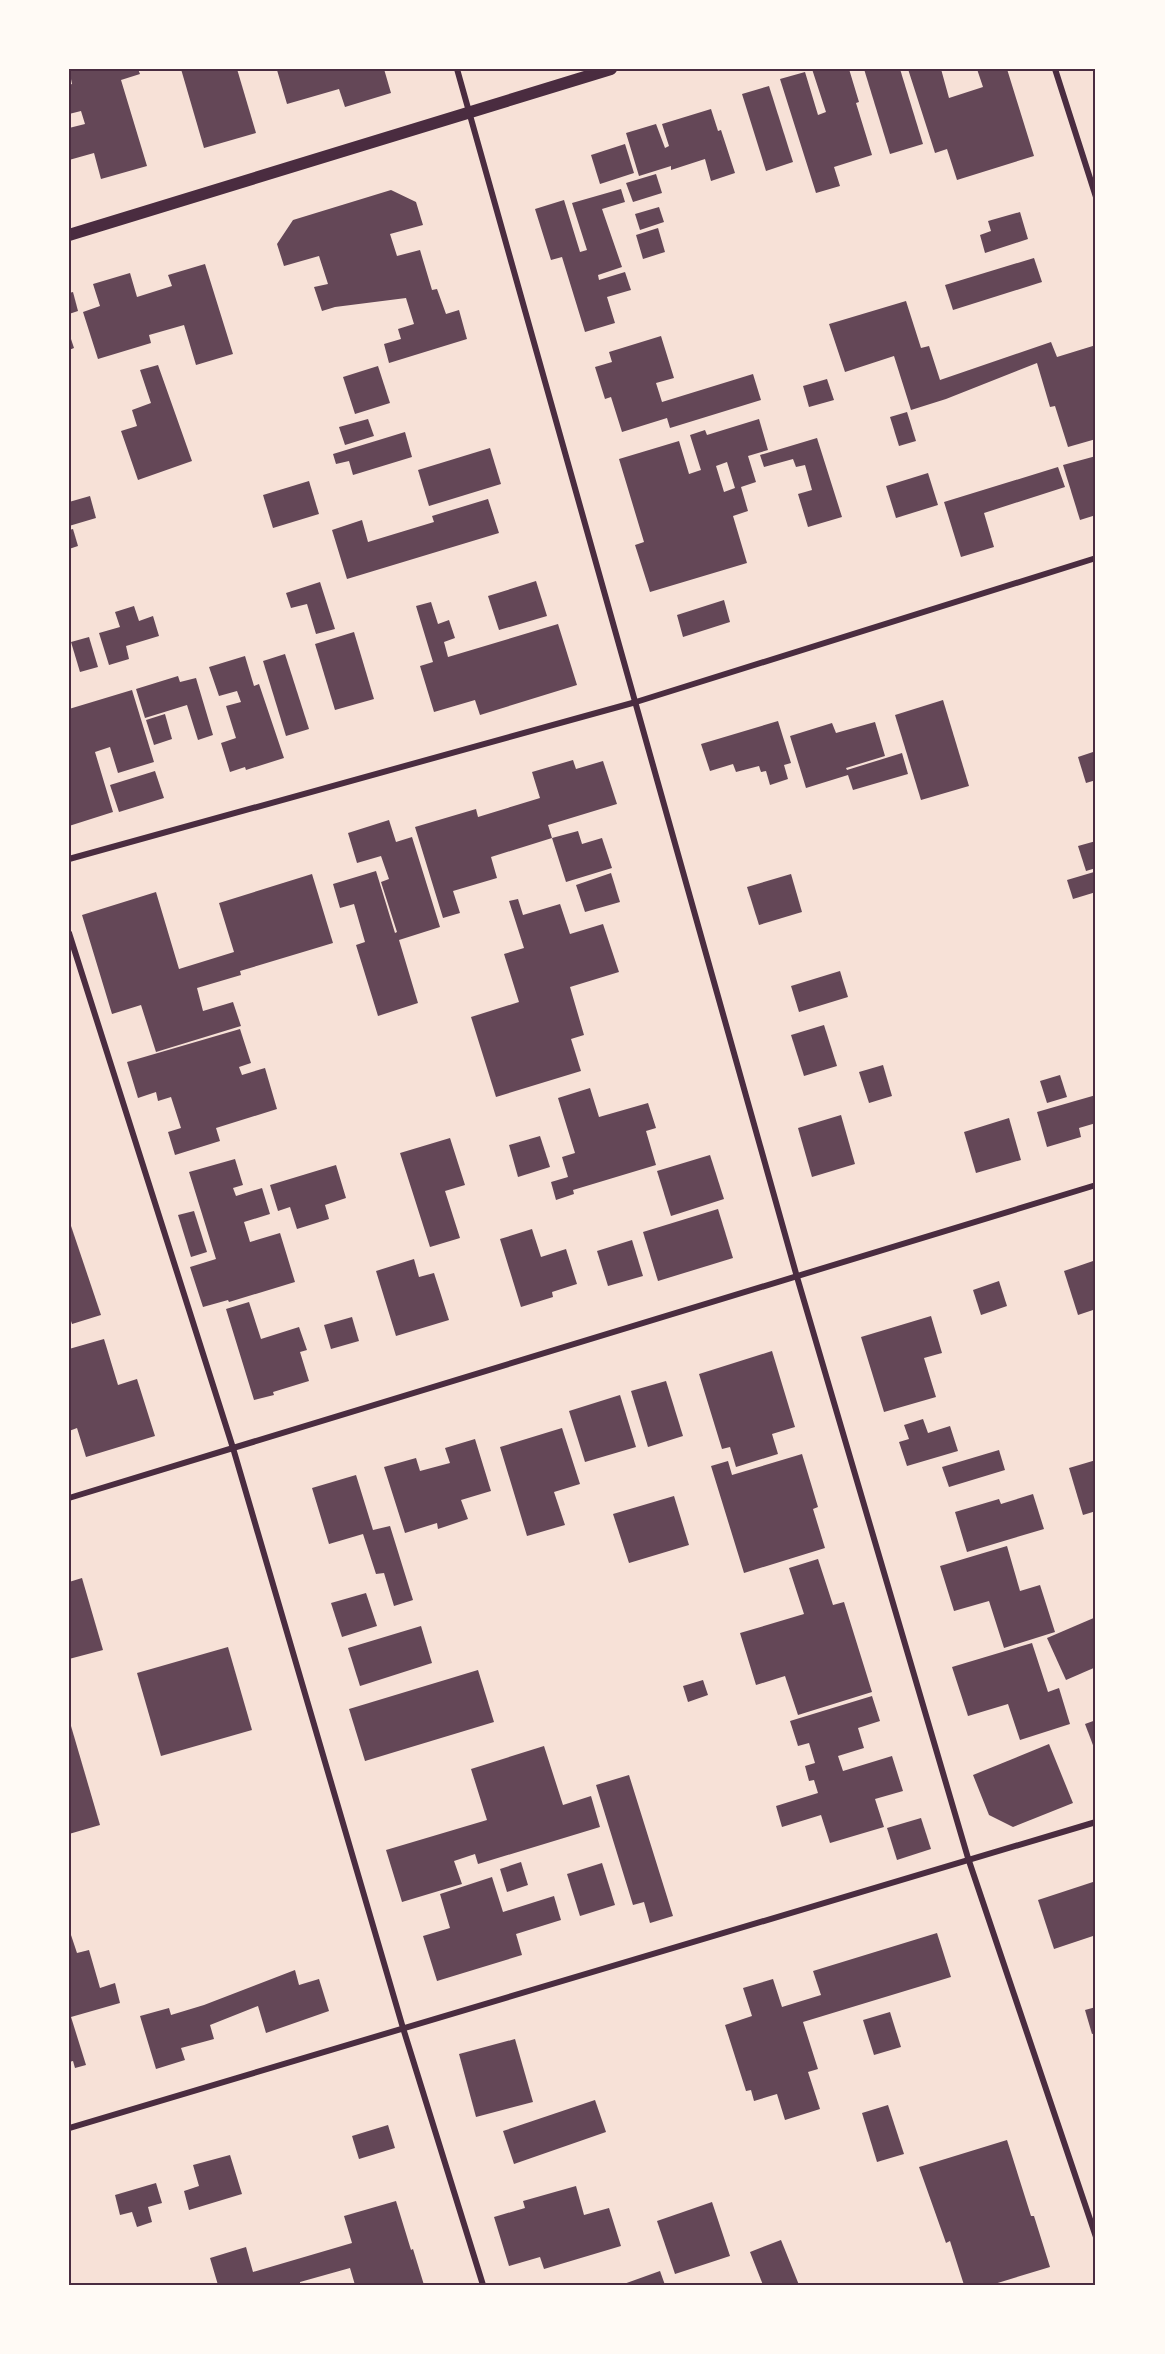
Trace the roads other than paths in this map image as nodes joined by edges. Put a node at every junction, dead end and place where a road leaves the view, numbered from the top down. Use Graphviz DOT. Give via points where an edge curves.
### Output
graph roads {
  1 [pos="458,69"];
  2 [pos="611,69"];
  3 [pos="1055,69"];
  4 [pos="470,113"];
  5 [pos="1096,197"];
  6 [pos="69,235"];
  7 [pos="1096,558"];
  8 [pos="636,702"];
  9 [pos="69,859"];
  10 [pos="69,933"];
  11 [pos="1096,1185"];
  12 [pos="797,1277"];
  13 [pos="232,1448"];
  14 [pos="69,1498"];
  15 [pos="1096,1822"];
  16 [pos="968,1858"];
  17 [pos="403,2028"];
  18 [pos="69,2128"];
  19 [pos="1096,2237"];
  20 [pos="483,2285"];
  1 -- 4 [label="street"];
  2 -- 4 [label="main road"];
  3 -- 5 [label="street"];
  4 -- 6 [label="main road"];
  4 -- 8 [label="street"];
  7 -- 8 [label="street"];
  8 -- 9 [label="street"];
  8 -- 12 [label="street"];
  10 -- 13 [label="street"];
  11 -- 12 [label="street"];
  12 -- 13 [label="street"];
  12 -- 16 [label="street"];
  13 -- 14 [label="street"];
  13 -- 17 [label="street"];
  15 -- 16 [label="street"];
  16 -- 17 [label="street"];
  16 -- 19 [label="street"];
  17 -- 18 [label="street"];
  17 -- 20 [label="street"];
}
